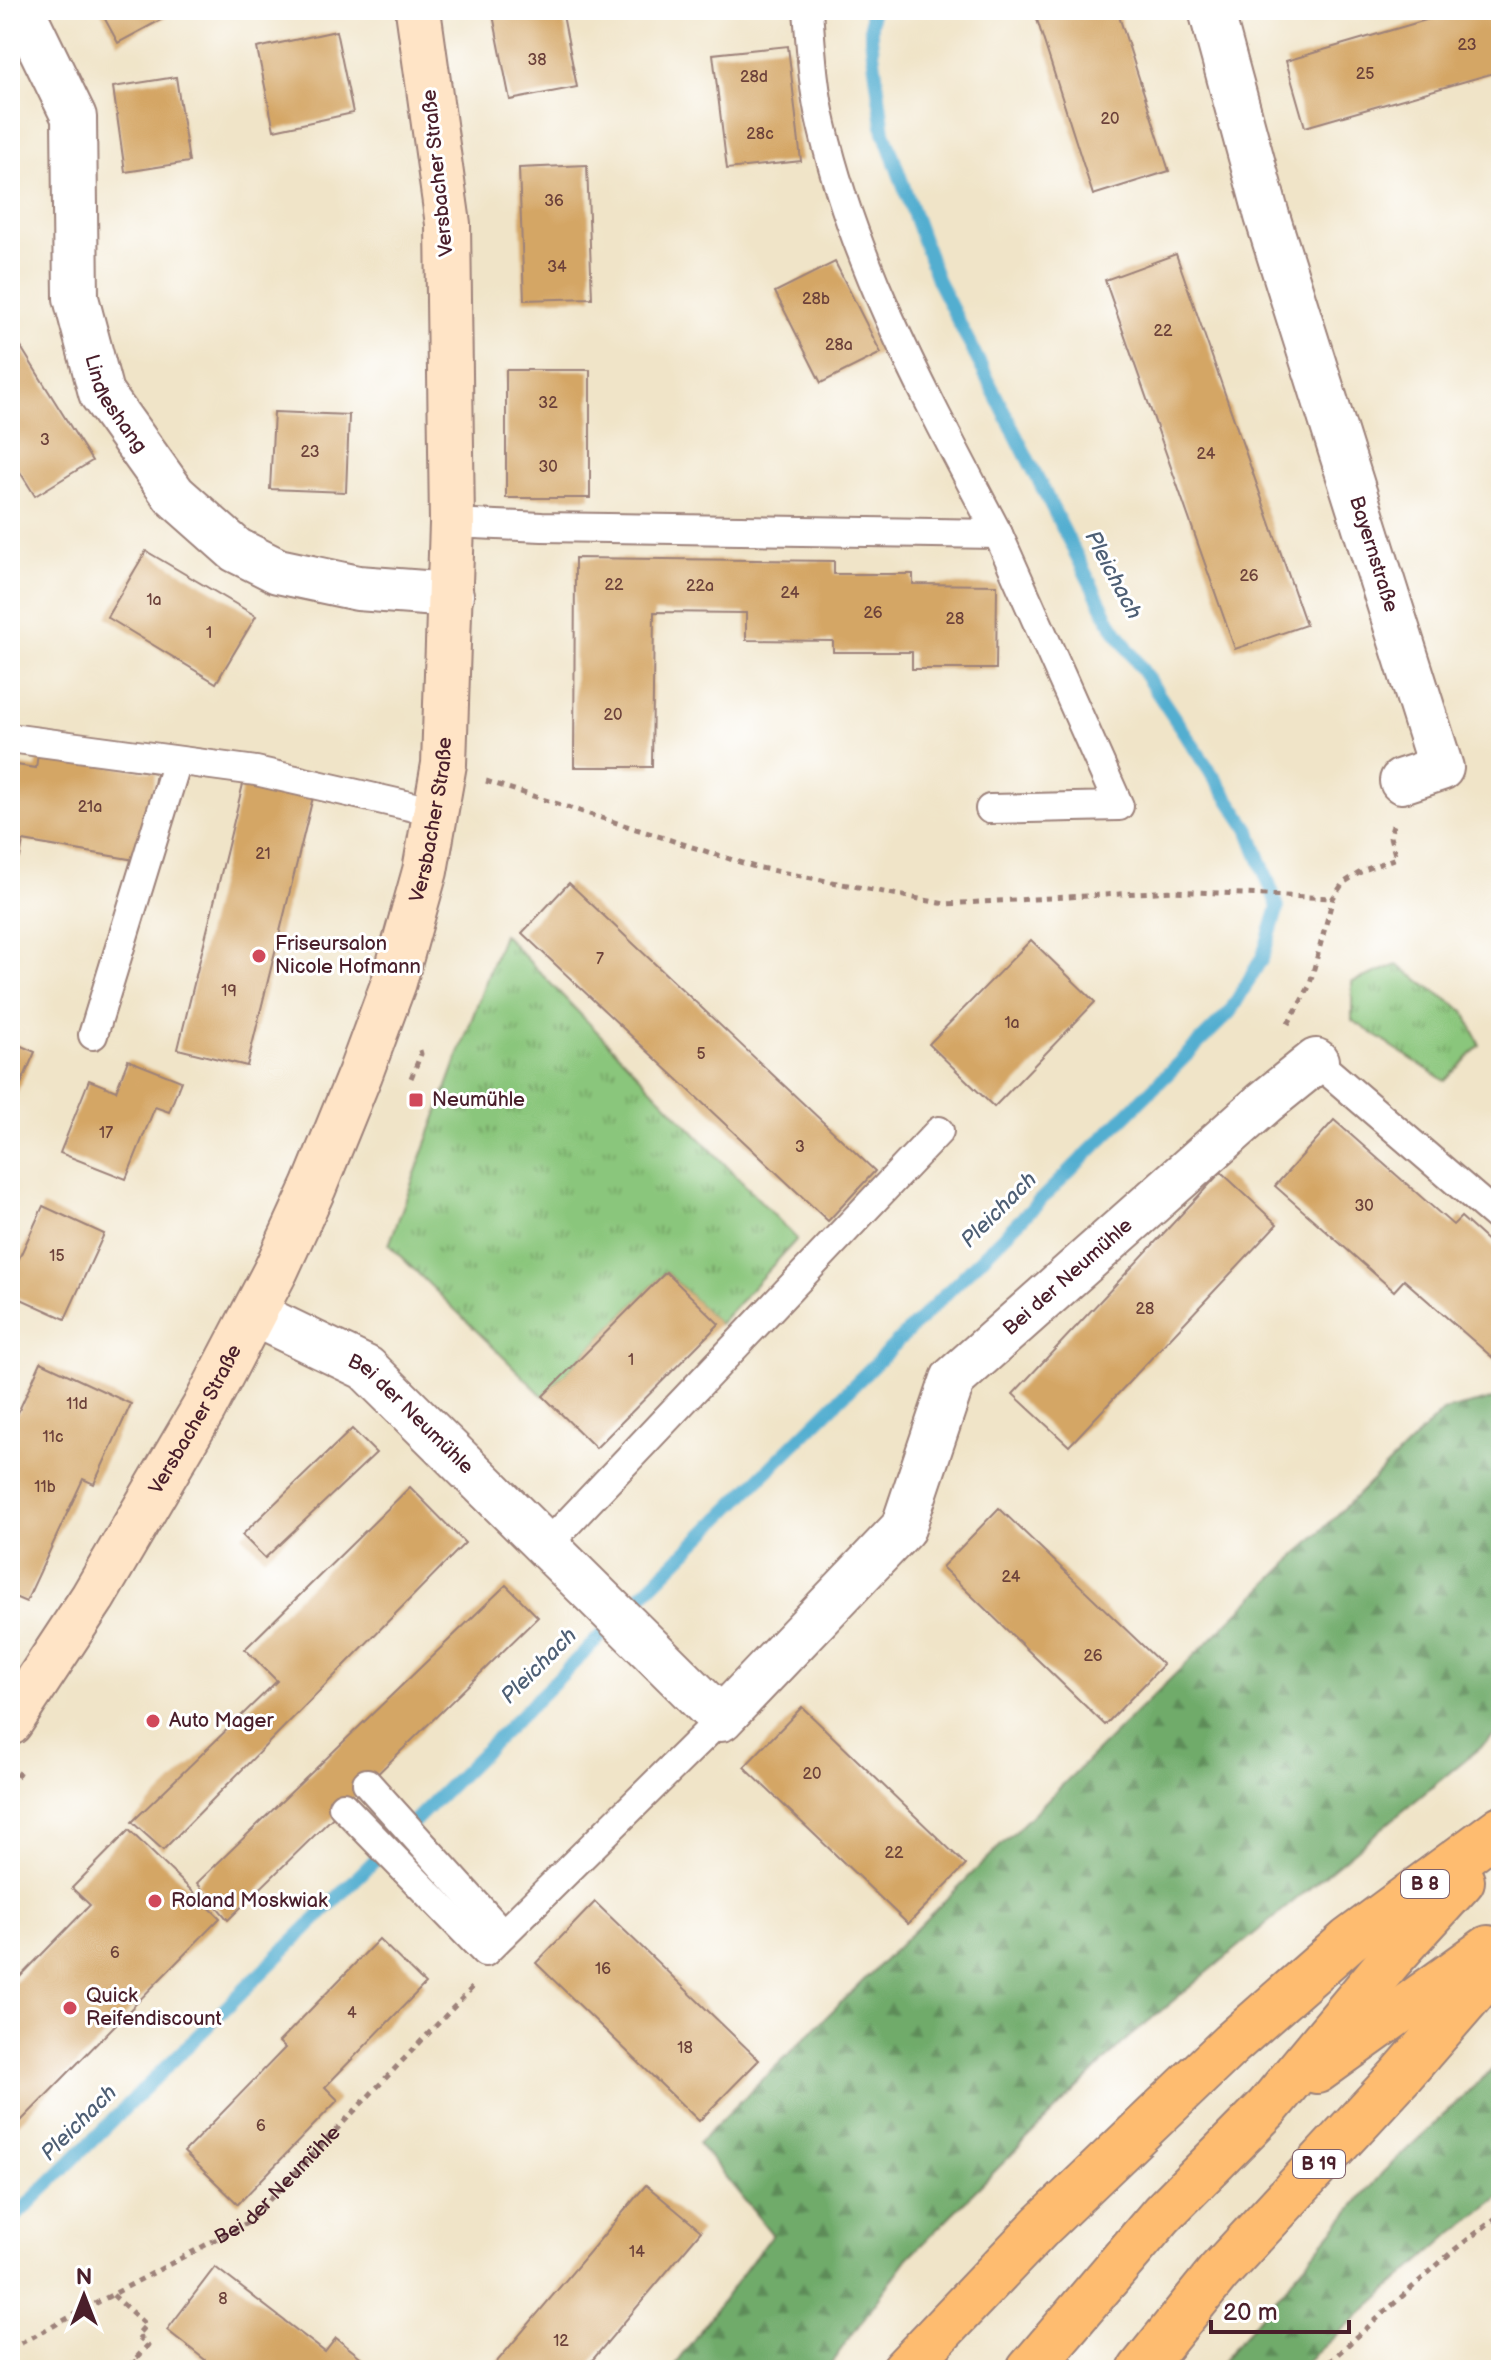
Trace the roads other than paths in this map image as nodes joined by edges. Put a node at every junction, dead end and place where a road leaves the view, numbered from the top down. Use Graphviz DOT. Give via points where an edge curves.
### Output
graph roads {
  1 [pos="22,10"];
  2 [pos="418,10"];
  3 [pos="808,10"];
  4 [pos="1211,10"];
  5 [pos="452,523"];
  6 [pos="998,534"];
  7 [pos="451,595"];
  8 [pos="10,738"];
  9 [pos="177,761"];
  10 [pos="1402,781"];
  11 [pos="990,809"];
  12 [pos="436,812"];
  13 [pos="93,1035"];
  14 [pos="1316,1061"];
  15 [pos="939,1131"];
  16 [pos="1501,1220"];
  17 [pos="254,1314"];
  18 [pos="546,1546"];
  19 [pos="721,1719"];
  20 [pos="10,1723"];
  21 [pos="367,1783"];
  22 [pos="343,1806"];
  23 [pos="1501,1828"];
  24 [pos="1501,1838"];
  25 [pos="1501,1939"];
  26 [pos="494,1943"];
  27 [pos="1501,1960"];
  28 [pos="1267,2108"];
  29 [pos="904,2370"];
  30 [pos="1029,2370"];
  31 [pos="1140,2370"];
  1 -- 7 [label="street, Lindleshang" via="74,117 76,298 101,393 174,495 236,550 278,571 358,588"];
  2 -- 5 [label="main road, Versbacher Straße" via="448,224"];
  3 -- 6 [label="lane" via="821,123 844,207 886,316"];
  4 -- 10 [label="street, Bayernstraße" via="1271,231 1441,768"];
  5 -- 6 [label="lane"];
  5 -- 7 [label="main road, Versbacher Straße"];
  6 -- 11 [label="lane" via="1119,806"];
  7 -- 12 [label="main road, Versbacher Straße" via="444,764"];
  8 -- 9 [label="lane"];
  9 -- 12 [label="lane" via="256,771"];
  9 -- 13 [label="lane"];
  12 -- 17 [label="main road, Versbacher Straße" via="413,918 360,1074"];
  14 -- 16 [label="lane, Bei der Neumühle"];
  14 -- 19 [label="street, Bei der Neumühle" via="953,1379 903,1528"];
  15 -- 18 [label="lane"];
  17 -- 18 [label="street, Bei der Neumühle" via="366,1368"];
  17 -- 20 [label="main road, Versbacher Straße" via="93,1597"];
  18 -- 19 [label="street, Bei der Neumühle"];
  19 -- 26 [label="lane, Bei der Neumühle"];
  21 -- 26 [label="lane" via="440,1862"];
  22 -- 26 [label="lane" via="422,1885"];
  23 -- 29 [label="highway, B 8" via="1349,1940 1231,2044 1042,2225"];
  24 -- 28 [label="highway"];
  25 -- 28 [label="highway"];
  27 -- 31 [label="highway, B 19" via="1218,2273"];
  28 -- 30 [label="highway" via="1162,2214"];
}
